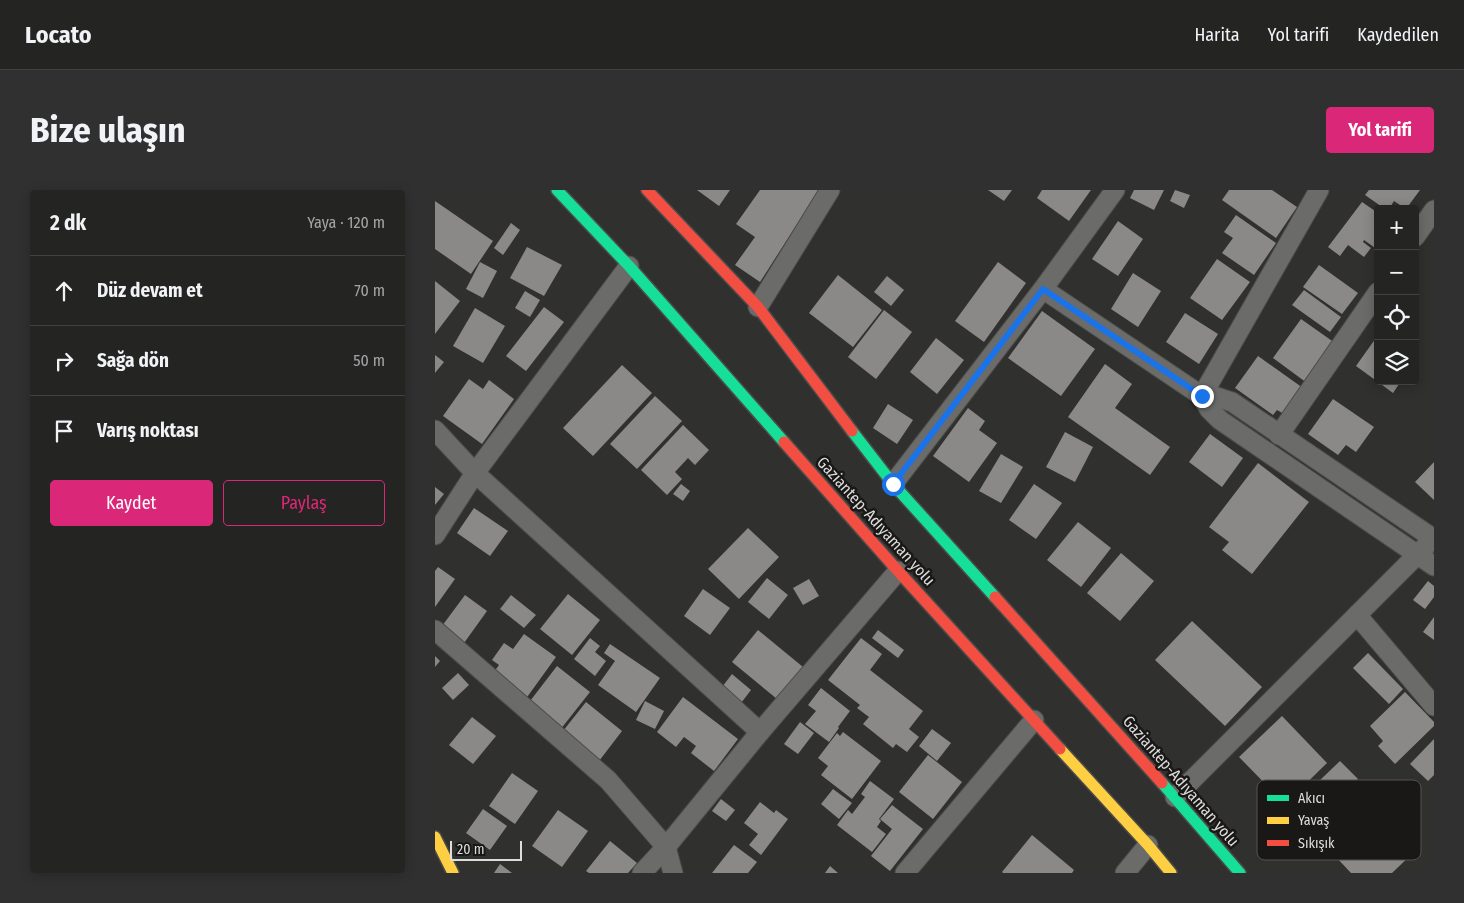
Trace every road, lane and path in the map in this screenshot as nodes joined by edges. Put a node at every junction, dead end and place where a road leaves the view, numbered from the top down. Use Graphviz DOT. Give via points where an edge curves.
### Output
graph roads {
  1 [pos="557,190"];
  2 [pos="830,190"];
  3 [pos="1115,190"];
  4 [pos="1319,190"];
  5 [pos="654,192"];
  6 [pos="1434,210"];
  7 [pos="1419,231"];
  8 [pos="629,266"];
  9 [pos="1043,289"];
  10 [pos="1376,295"];
  11 [pos="758,307"];
  12 [pos="1202,396"];
  13 [pos="435,430"];
  14 [pos="1279,435"];
  15 [pos="475,473"];
  16 [pos="893,484"];
  17 [pos="435,535"];
  18 [pos="1434,539"];
  19 [pos="1417,554"];
  20 [pos="1434,566"];
  21 [pos="898,571"];
  22 [pos="1357,615"];
  23 [pos="435,630"];
  24 [pos="1434,706"];
  25 [pos="1034,720"];
  26 [pos="760,732"];
  27 [pos="1175,797"];
  28 [pos="435,837"];
  29 [pos="1148,846"];
  30 [pos="665,847"];
  31 [pos="453,873"];
  32 [pos="642,873"];
  33 [pos="673,873"];
  34 [pos="905,873"];
  35 [pos="1125,873"];
  36 [pos="1171,873"];
  37 [pos="1240,873"];
  1 -- 8 [label="main road, Gaziantep-Adıyaman yolu"];
  2 -- 11 [label="street"];
  3 -- 9 [label="street"];
  4 -- 12 [label="street"];
  5 -- 11 [label="main road, Gaziantep-Adıyaman yolu"];
  6 -- 7 [label="street"];
  8 -- 15 [label="street"];
  8 -- 21 [label="main road, Gaziantep-Adıyaman yolu"];
  9 -- 12 [label="street"];
  9 -- 16 [label="street"];
  10 -- 14 [label="street"];
  11 -- 16 [label="main road, Gaziantep-Adıyaman yolu"];
  12 -- 14 [label="street" via="1217,396 1232,402"];
  12 -- 19 [label="street" via="1220,420"];
  13 -- 15 [label="street"];
  14 -- 18 [label="street"];
  15 -- 17 [label="street"];
  15 -- 26 [label="street"];
  16 -- 27 [label="main road, Gaziantep-Adıyaman yolu"];
  18 -- 19 [label="street"];
  19 -- 20 [label="street"];
  19 -- 22 [label="street"];
  21 -- 25 [label="main road, Gaziantep-Adıyaman yolu"];
  21 -- 26 [label="street"];
  22 -- 24 [label="street"];
  22 -- 27 [label="street"];
  23 -- 30 [label="street" via="608,780"];
  25 -- 29 [label="main road, Gaziantep-Adıyaman yolu"];
  25 -- 34 [label="street"];
  26 -- 30 [label="street"];
  27 -- 37 [label="main road, Gaziantep-Adıyaman yolu"];
  28 -- 31 [label="main road"];
  29 -- 35 [label="street"];
  29 -- 36 [label="main road, Gaziantep-Adıyaman yolu"];
  30 -- 32 [label="street"];
  30 -- 33 [label="street"];
}
